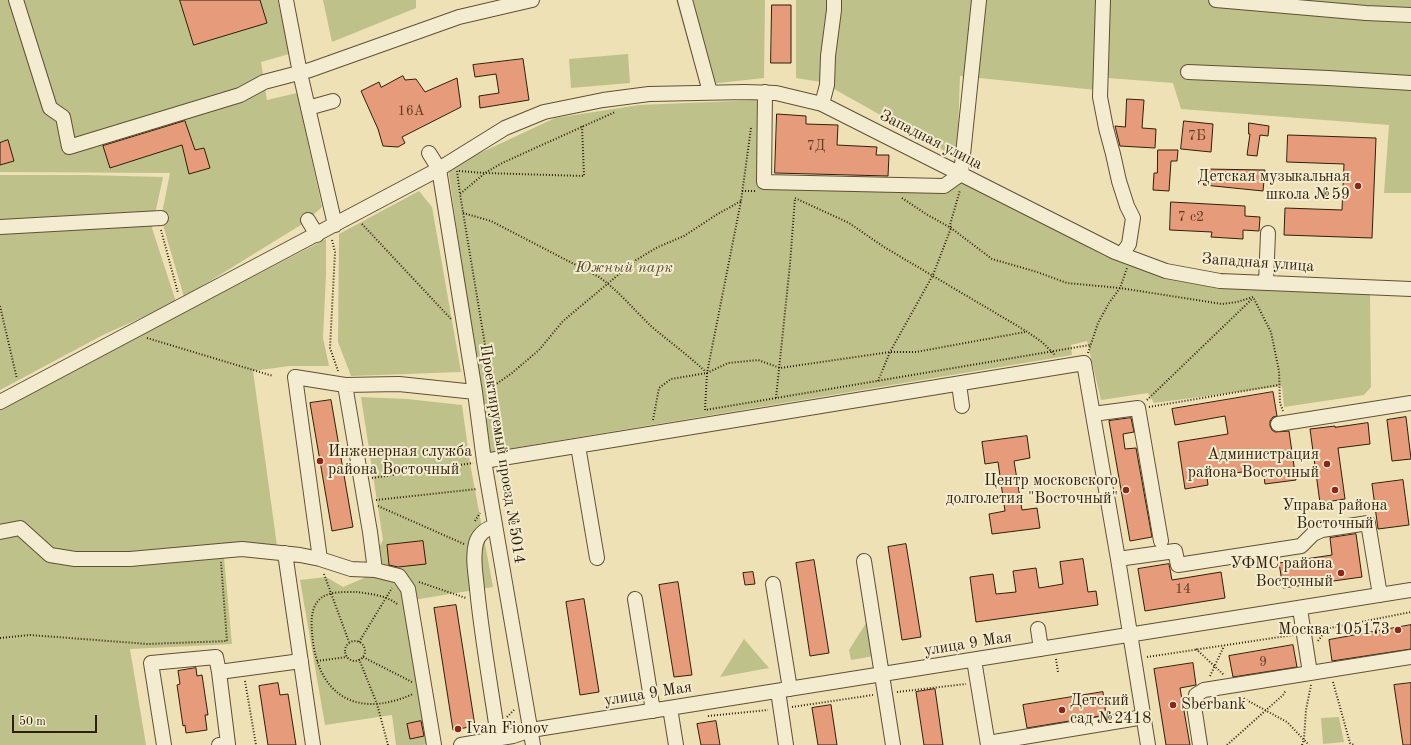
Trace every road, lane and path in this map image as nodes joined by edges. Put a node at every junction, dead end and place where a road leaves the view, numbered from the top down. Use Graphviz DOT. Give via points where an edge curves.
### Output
graph roads {
  1 [pos="16,0"];
  2 [pos="286,0"];
  3 [pos="532,0"];
  4 [pos="685,0"];
  5 [pos="834,0"];
  6 [pos="979,0"];
  7 [pos="1103,0"];
  8 [pos="1216,0"];
  9 [pos="1411,15"];
  10 [pos="1188,72"];
  11 [pos="300,73"];
  12 [pos="1411,84"];
  13 [pos="710,92"];
  14 [pos="765,92"];
  15 [pos="334,101"];
  16 [pos="822,104"];
  17 [pos="308,108"];
  18 [pos="618,111"];
  19 [pos="582,126"];
  20 [pos="751,127"];
  21 [pos="429,153"];
  22 [pos="439,169"];
  23 [pos="457,170"];
  24 [pos="485,173"];
  25 [pos="963,175"];
  26 [pos="460,194"];
  27 [pos="741,201"];
  28 [pos="463,213"];
  29 [pos="159,218"];
  30 [pos="308,220"];
  31 [pos="359,220"];
  32 [pos="335,225"];
  33 [pos="0,227"];
  34 [pos="951,228"];
  35 [pos="1268,233"];
  36 [pos="317,235"];
  37 [pos="332,240"];
  38 [pos="1126,256"];
  39 [pos="933,275"];
  40 [pos="1266,283"];
  41 [pos="608,284"];
  42 [pos="1120,288"];
  43 [pos="1411,289"];
  44 [pos="1253,297"];
  45 [pos="0,306"];
  46 [pos="182,306"];
  47 [pos="1026,332"];
  48 [pos="131,333"];
  49 [pos="466,335"];
  50 [pos="1090,345"];
  51 [pos="890,352"];
  52 [pos="1052,352"];
  53 [pos="1084,363"];
  54 [pos="1065,366"];
  55 [pos="780,368"];
  56 [pos="707,373"];
  57 [pos="273,376"];
  58 [pos="878,381"];
  59 [pos="348,384"];
  60 [pos="958,384"];
  61 [pos="1280,385"];
  62 [pos="492,387"];
  63 [pos="21,391"];
  64 [pos="475,392"];
  65 [pos="776,398"];
  66 [pos="0,402"];
  67 [pos="1411,403"];
  68 [pos="962,406"];
  69 [pos="1138,408"];
  70 [pos="1093,414"];
  71 [pos="1283,423"];
  72 [pos="652,424"];
  73 [pos="504,450"];
  74 [pos="579,452"];
  75 [pos="484,461"];
  76 [pos="361,479"];
  77 [pos="480,488"];
  78 [pos="365,501"];
  79 [pos="483,507"];
  80 [pos="472,525"];
  81 [pos="495,526"];
  82 [pos="0,532"];
  83 [pos="466,537"];
  84 [pos="1161,541"];
  85 [pos="462,543"];
  86 [pos="475,549"];
  87 [pos="220,551"];
  88 [pos="285,553"];
  89 [pos="597,558"];
  90 [pos="320,559"];
  91 [pos="1118,560"];
  92 [pos="864,561"];
  93 [pos="375,570"];
  94 [pos="399,576"];
  95 [pos="773,584"];
  96 [pos="1411,590"];
  97 [pos="332,594"];
  98 [pos="1380,595"];
  99 [pos="385,598"];
  100 [pos="635,599"];
  101 [pos="478,601"];
  102 [pos="399,605"];
  103 [pos="1300,608"];
  104 [pos="1411,612"];
  105 [pos="1038,629"];
  106 [pos="1304,633"];
  107 [pos="1131,635"];
  108 [pos="0,638"];
  109 [pos="349,642"];
  110 [pos="359,642"];
  111 [pos="1225,645"];
  112 [pos="1041,649"];
  113 [pos="1196,649"];
  114 [pos="347,657"];
  115 [pos="362,657"];
  116 [pos="1411,657"];
  117 [pos="1056,658"];
  118 [pos="1134,659"];
  119 [pos="359,660"];
  120 [pos="974,660"];
  121 [pos="301,661"];
  122 [pos="317,661"];
  123 [pos="1215,666"];
  124 [pos="243,668"];
  125 [pos="1330,670"];
  126 [pos="219,672"];
  127 [pos="1058,672"];
  128 [pos="1307,674"];
  129 [pos="882,675"];
  130 [pos="971,684"];
  131 [pos="422,685"];
  132 [pos="784,690"];
  133 [pos="1204,690"];
  134 [pos="1238,691"];
  135 [pos="885,693"];
  136 [pos="377,704"];
  137 [pos="670,708"];
  138 [pos="781,708"];
  139 [pos="1265,710"];
  140 [pos="653,711"];
  141 [pos="703,716"];
  142 [pos="1144,717"];
  143 [pos="531,730"];
  144 [pos="498,737"];
  145 [pos="1304,739"];
  146 [pos="988,744"];
  147 [pos="164,745"];
  148 [pos="219,745"];
  149 [pos="256,745"];
  150 [pos="313,745"];
  151 [pos="388,745"];
  152 [pos="434,745"];
  153 [pos="461,745"];
  154 [pos="533,745"];
  155 [pos="676,745"];
  156 [pos="786,745"];
  157 [pos="893,745"];
  158 [pos="1148,745"];
  159 [pos="1200,745"];
  160 [pos="1227,745"];
  161 [pos="1302,745"];
  162 [pos="1310,745"];
  163 [pos="1354,745"];
  1 -- 11 [label="street" via="50,108 63,117 69,147 240,95 264,82"];
  2 -- 11 [label="street"];
  3 -- 11 [label="street" via="459,17"];
  4 -- 13 [label="street"];
  5 -- 16 [label="street" via="828,56 828,85"];
  6 -- 25 [label="street"];
  7 -- 38 [label="street" via="1100,97 1119,181 1133,218"];
  8 -- 9 [label="street"];
  10 -- 12 [label="street"];
  11 -- 17 [label="street"];
  13 -- 14 [label="street, Западная улица"];
  13 -- 22 [label="street, Западная улица" via="634,96 544,112 505,128"];
  14 -- 16 [label="street, Западная улица"];
  14 -- 25 [label="street" via="764,182 944,186"];
  15 -- 17 [label="street"];
  16 -- 25 [label="street, Западная улица"];
  17 -- 32 [label="street"];
  18 -- 19 [label="path"];
  19 -- 24 [label="path"];
  19 -- 24 [label="path" via="584,176"];
  20 -- 27 [label="path"];
  21 -- 22 [label="street"];
  22 -- 23 [label="path"];
  22 -- 32 [label="street, Западная улица"];
  22 -- 49 [label="street, Проектируемый проезд №5014"];
  23 -- 24 [label="path"];
  23 -- 26 [label="path"];
  24 -- 26 [label="path"];
  25 -- 34 [label="path"];
  25 -- 38 [label="street, Западная улица"];
  26 -- 28 [label="path"];
  27 -- 41 [label="path" via="684,236 636,260"];
  27 -- 56 [label="path"];
  28 -- 41 [label="path" via="491,221"];
  28 -- 62 [label="path"];
  29 -- 33 [label="street"];
  29 -- 46 [label="path"];
  30 -- 36 [label="street"];
  31 -- 49 [label="path"];
  32 -- 36 [label="street, Западная улица"];
  34 -- 39 [label="path"];
  34 -- 42 [label="path" via="992,259 1067,283"];
  35 -- 40 [label="street"];
  36 -- 46 [label="street, Западная улица"];
  37 -- 59 [label="path" via="335,252 330,348 337,369"];
  38 -- 40 [label="street, Западная улица" via="1166,271 1220,280"];
  38 -- 42 [label="path"];
  39 -- 47 [label="path"];
  39 -- 51 [label="path"];
  39 -- 55 [label="path" via="849,223 795,198"];
  40 -- 43 [label="street, Западная улица"];
  41 -- 56 [label="path" via="652,327"];
  41 -- 62 [label="path" via="563,321 539,350"];
  42 -- 44 [label="path" via="1222,304"];
  42 -- 50 [label="path" via="1098,323"];
  44 -- 61 [label="path" via="1271,332"];
  44 -- 69 [label="path"];
  45 -- 63 [label="path"];
  46 -- 48 [label="street, Западная улица"];
  47 -- 51 [label="path" via="916,352"];
  47 -- 52 [label="path"];
  48 -- 57 [label="path"];
  48 -- 63 [label="street, Западная улица"];
  49 -- 64 [label="street, Проектируемый проезд №5014"];
  50 -- 52 [label="path"];
  50 -- 53 [label="path"];
  51 -- 55 [label="path"];
  51 -- 58 [label="path"];
  52 -- 54 [label="path"];
  52 -- 58 [label="path"];
  53 -- 54 [label="street"];
  53 -- 70 [label="street"];
  54 -- 60 [label="street"];
  55 -- 56 [label="path" via="758,360 728,363"];
  55 -- 65 [label="path"];
  56 -- 65 [label="path" via="705,410"];
  56 -- 72 [label="path" via="671,379 659,388"];
  58 -- 65 [label="path"];
  59 -- 64 [label="street" via="399,384"];
  59 -- 76 [label="street"];
  59 -- 90 [label="street" via="295,377"];
  60 -- 68 [label="street"];
  60 -- 74 [label="street"];
  61 -- 69 [label="path"];
  61 -- 71 [label="path"];
  62 -- 73 [label="path"];
  63 -- 66 [label="street, Западная улица"];
  64 -- 75 [label="street, Проектируемый проезд №5014"];
  67 -- 71 [label="street"];
  69 -- 70 [label="street"];
  69 -- 84 [label="street"];
  70 -- 91 [label="street"];
  74 -- 75 [label="street"];
  74 -- 89 [label="street"];
  75 -- 76 [label="path"];
  75 -- 81 [label="street, Проектируемый проезд №5014"];
  76 -- 78 [label="street"];
  77 -- 78 [label="path"];
  78 -- 85 [label="path"];
  78 -- 93 [label="street"];
  79 -- 80 [label="path"];
  81 -- 86 [label="street" via="486,529 480,535"];
  81 -- 143 [label="street, Проектируемый проезд №5014"];
  82 -- 87 [label="street" via="20,528 50,555 75,559 130,559"];
  83 -- 85 [label="path"];
  85 -- 86 [label="path"];
  86 -- 101 [label="street"];
  87 -- 88 [label="street" via="242,549"];
  87 -- 108 [label="path" via="227,641 148,644 30,635"];
  88 -- 90 [label="street"];
  88 -- 121 [label="street"];
  90 -- 93 [label="street" via="351,569"];
  90 -- 97 [label="path"];
  91 -- 98 [label="street" via="1175,551 1178,565 1301,546 1313,534 1322,530 1368,523"];
  91 -- 107 [label="street"];
  92 -- 129 [label="street"];
  93 -- 94 [label="street"];
  94 -- 99 [label="path"];
  94 -- 101 [label="path"];
  94 -- 131 [label="street" via="408,589"];
  95 -- 132 [label="street"];
  96 -- 98 [label="street, улица 9 Мая"];
  97 -- 99 [label="path" via="350,592"];
  97 -- 109 [label="path"];
  97 -- 122 [label="path" via="321,598 312,614 314,652"];
  98 -- 103 [label="street, улица 9 Мая"];
  99 -- 102 [label="path"];
  99 -- 110 [label="path"];
  100 -- 140 [label="street"];
  101 -- 144 [label="street"];
  103 -- 106 [label="street"];
  103 -- 107 [label="street, улица 9 Мая"];
  104 -- 106 [label="path"];
  105 -- 112 [label="street"];
  106 -- 111 [label="path"];
  106 -- 128 [label="street"];
  107 -- 112 [label="street, улица 9 Мая"];
  107 -- 118 [label="street"];
  109 -- 110 [label="path"];
  109 -- 114 [label="path" via="345,652"];
  110 -- 115 [label="path" via="363,646"];
  111 -- 113 [label="path"];
  111 -- 123 [label="path"];
  112 -- 120 [label="street, улица 9 Мая"];
  113 -- 118 [label="path"];
  113 -- 123 [label="path"];
  114 -- 119 [label="path"];
  114 -- 122 [label="path"];
  115 -- 119 [label="path"];
  115 -- 131 [label="path"];
  116 -- 125 [label="street"];
  117 -- 127 [label="path"];
  118 -- 142 [label="street"];
  119 -- 136 [label="path"];
  120 -- 129 [label="street, улица 9 Мая"];
  120 -- 146 [label="street" via="986,701"];
  121 -- 124 [label="street"];
  121 -- 150 [label="street"];
  122 -- 136 [label="path" via="323,676 336,692 346,699 366,705"];
  123 -- 133 [label="path"];
  123 -- 134 [label="path"];
  124 -- 126 [label="street"];
  124 -- 149 [label="path"];
  125 -- 128 [label="street"];
  125 -- 163 [label="path" via="1350,743"];
  126 -- 147 [label="street" via="216,657 151,663"];
  126 -- 148 [label="street" via="228,744"];
  128 -- 134 [label="street"];
  128 -- 139 [label="path"];
  128 -- 145 [label="path"];
  129 -- 132 [label="street, улица 9 Мая"];
  129 -- 135 [label="street"];
  130 -- 135 [label="path"];
  131 -- 136 [label="path" via="412,694"];
  131 -- 152 [label="street"];
  132 -- 137 [label="street, улица 9 Мая"];
  132 -- 138 [label="street"];
  133 -- 134 [label="street"];
  133 -- 159 [label="street" via="1196,694 1194,706"];
  134 -- 139 [label="path"];
  135 -- 138 [label="path"];
  135 -- 157 [label="street"];
  136 -- 151 [label="path"];
  137 -- 140 [label="street, улица 9 Мая"];
  137 -- 155 [label="street"];
  138 -- 141 [label="path"];
  138 -- 156 [label="street"];
  139 -- 145 [label="path" via="1287,722"];
  139 -- 160 [label="path"];
  140 -- 143 [label="street, улица 9 Мая"];
  142 -- 146 [label="street"];
  142 -- 158 [label="street"];
  143 -- 144 [label="street, улица 9 Мая" via="513,736"];
  143 -- 154 [label="street, Проектируемый проезд №5014"];
  144 -- 153 [label="street, улица 9 Мая"];
  145 -- 161 [label="path"];
  145 -- 162 [label="path"];
}
